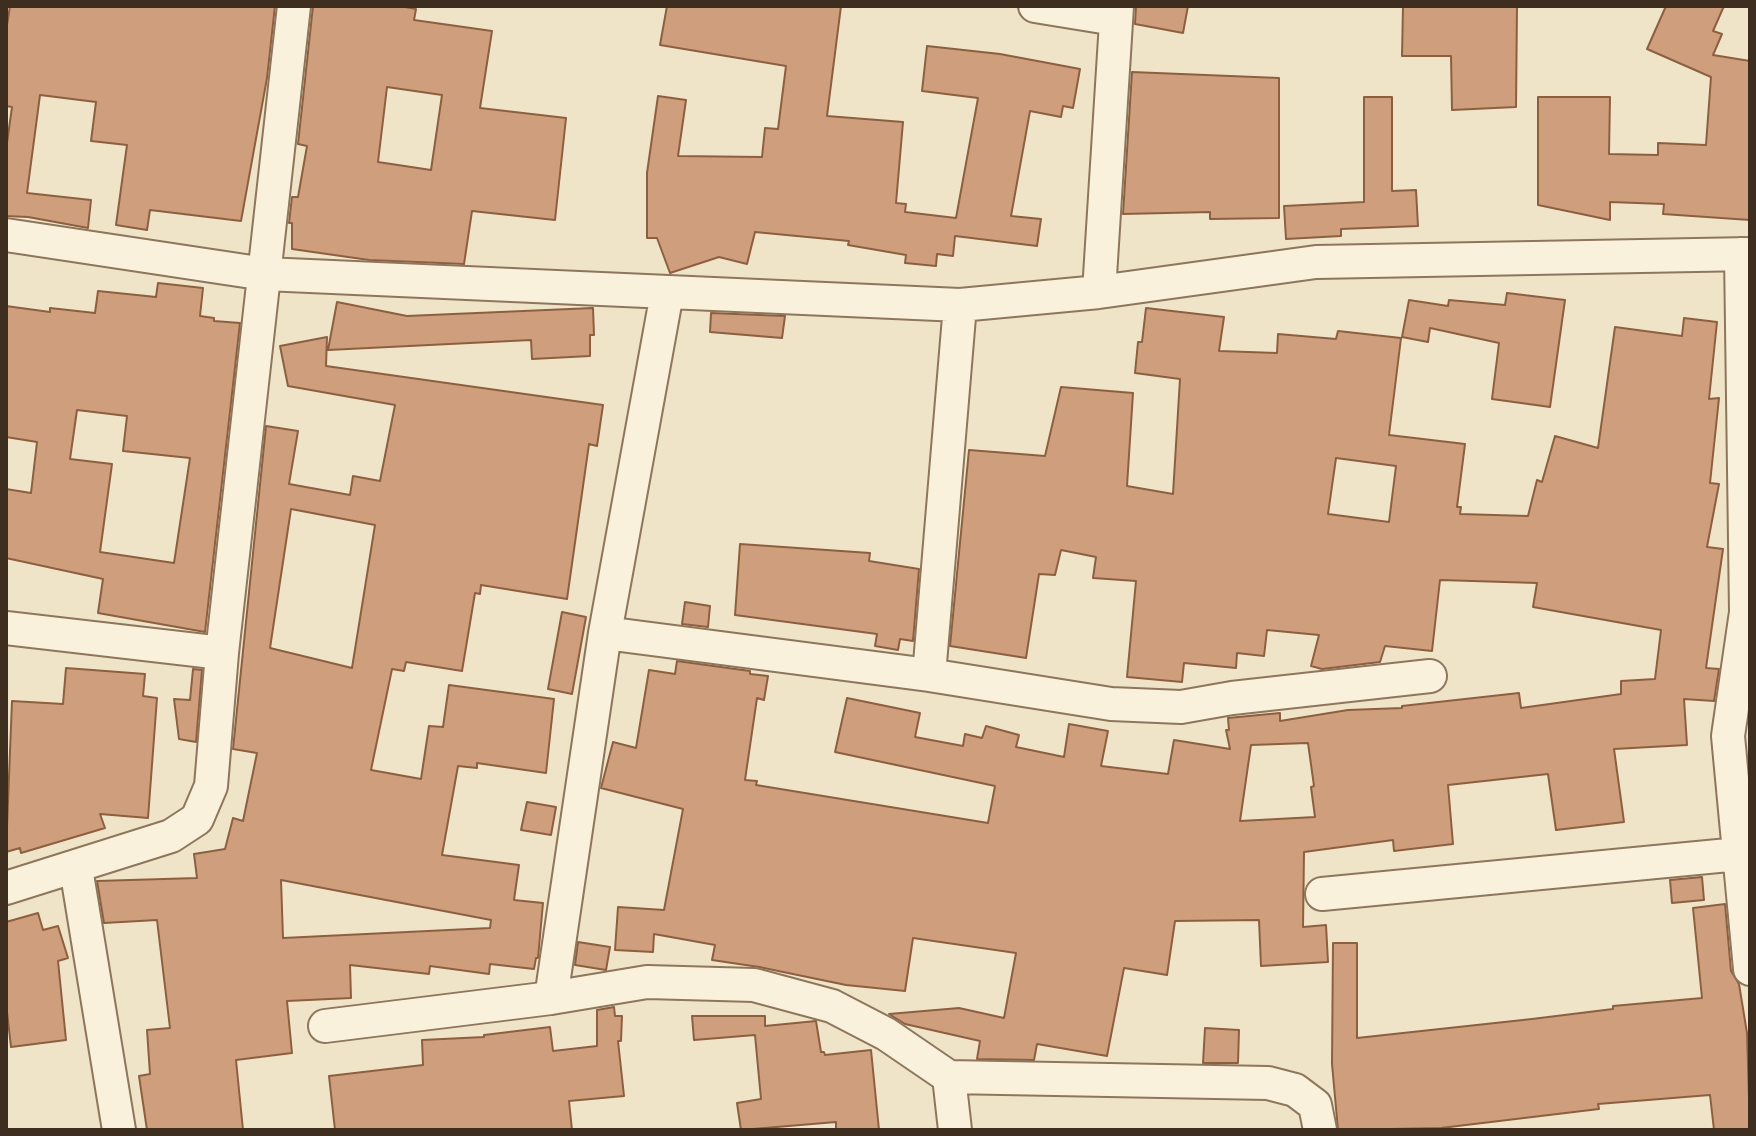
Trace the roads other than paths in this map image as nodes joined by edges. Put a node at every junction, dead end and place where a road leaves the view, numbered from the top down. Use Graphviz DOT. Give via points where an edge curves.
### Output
graph roads {
  1 [pos="294,6"];
  2 [pos="1035,6"];
  3 [pos="1116,13"];
  4 [pos="6,235"];
  5 [pos="1746,254"];
  6 [pos="265,274"];
  7 [pos="1099,292"];
  8 [pos="667,293"];
  9 [pos="960,305"];
  10 [pos="6,628"];
  11 [pos="605,633"];
  12 [pos="222,653"];
  13 [pos="1743,669"];
  14 [pos="929,675"];
  15 [pos="1430,676"];
  16 [pos="1739,854"];
  17 [pos="76,868"];
  18 [pos="6,888"];
  19 [pos="1322,894"];
  20 [pos="1750,969"];
  21 [pos="551,998"];
  22 [pos="325,1026"];
  23 [pos="949,1077"];
  24 [pos="119,1130"];
  25 [pos="955,1130"];
  26 [pos="1320,1130"];
  1 -- 6 [label="street"];
  2 -- 3 [label="street"];
  3 -- 7 [label="street"];
  4 -- 6 [label="street"];
  5 -- 7 [label="street" via="1316,262"];
  5 -- 13 [label="street"];
  6 -- 8 [label="street"];
  6 -- 12 [label="street"];
  7 -- 9 [label="street"];
  8 -- 9 [label="street"];
  8 -- 11 [label="street"];
  9 -- 14 [label="street"];
  10 -- 12 [label="street"];
  11 -- 14 [label="street"];
  11 -- 21 [label="street"];
  12 -- 17 [label="street" via="211,786 197,819 171,836"];
  13 -- 16 [label="street" via="1728,736"];
  14 -- 15 [label="street" via="1111,704 1181,707"];
  16 -- 19 [label="street"];
  16 -- 20 [label="street"];
  17 -- 18 [label="street"];
  17 -- 24 [label="street"];
  21 -- 22 [label="street"];
  21 -- 23 [label="street" via="647,982 754,985 832,1006 886,1034"];
  23 -- 25 [label="street"];
  23 -- 26 [label="street" via="1268,1083 1295,1090 1315,1105"];
}
